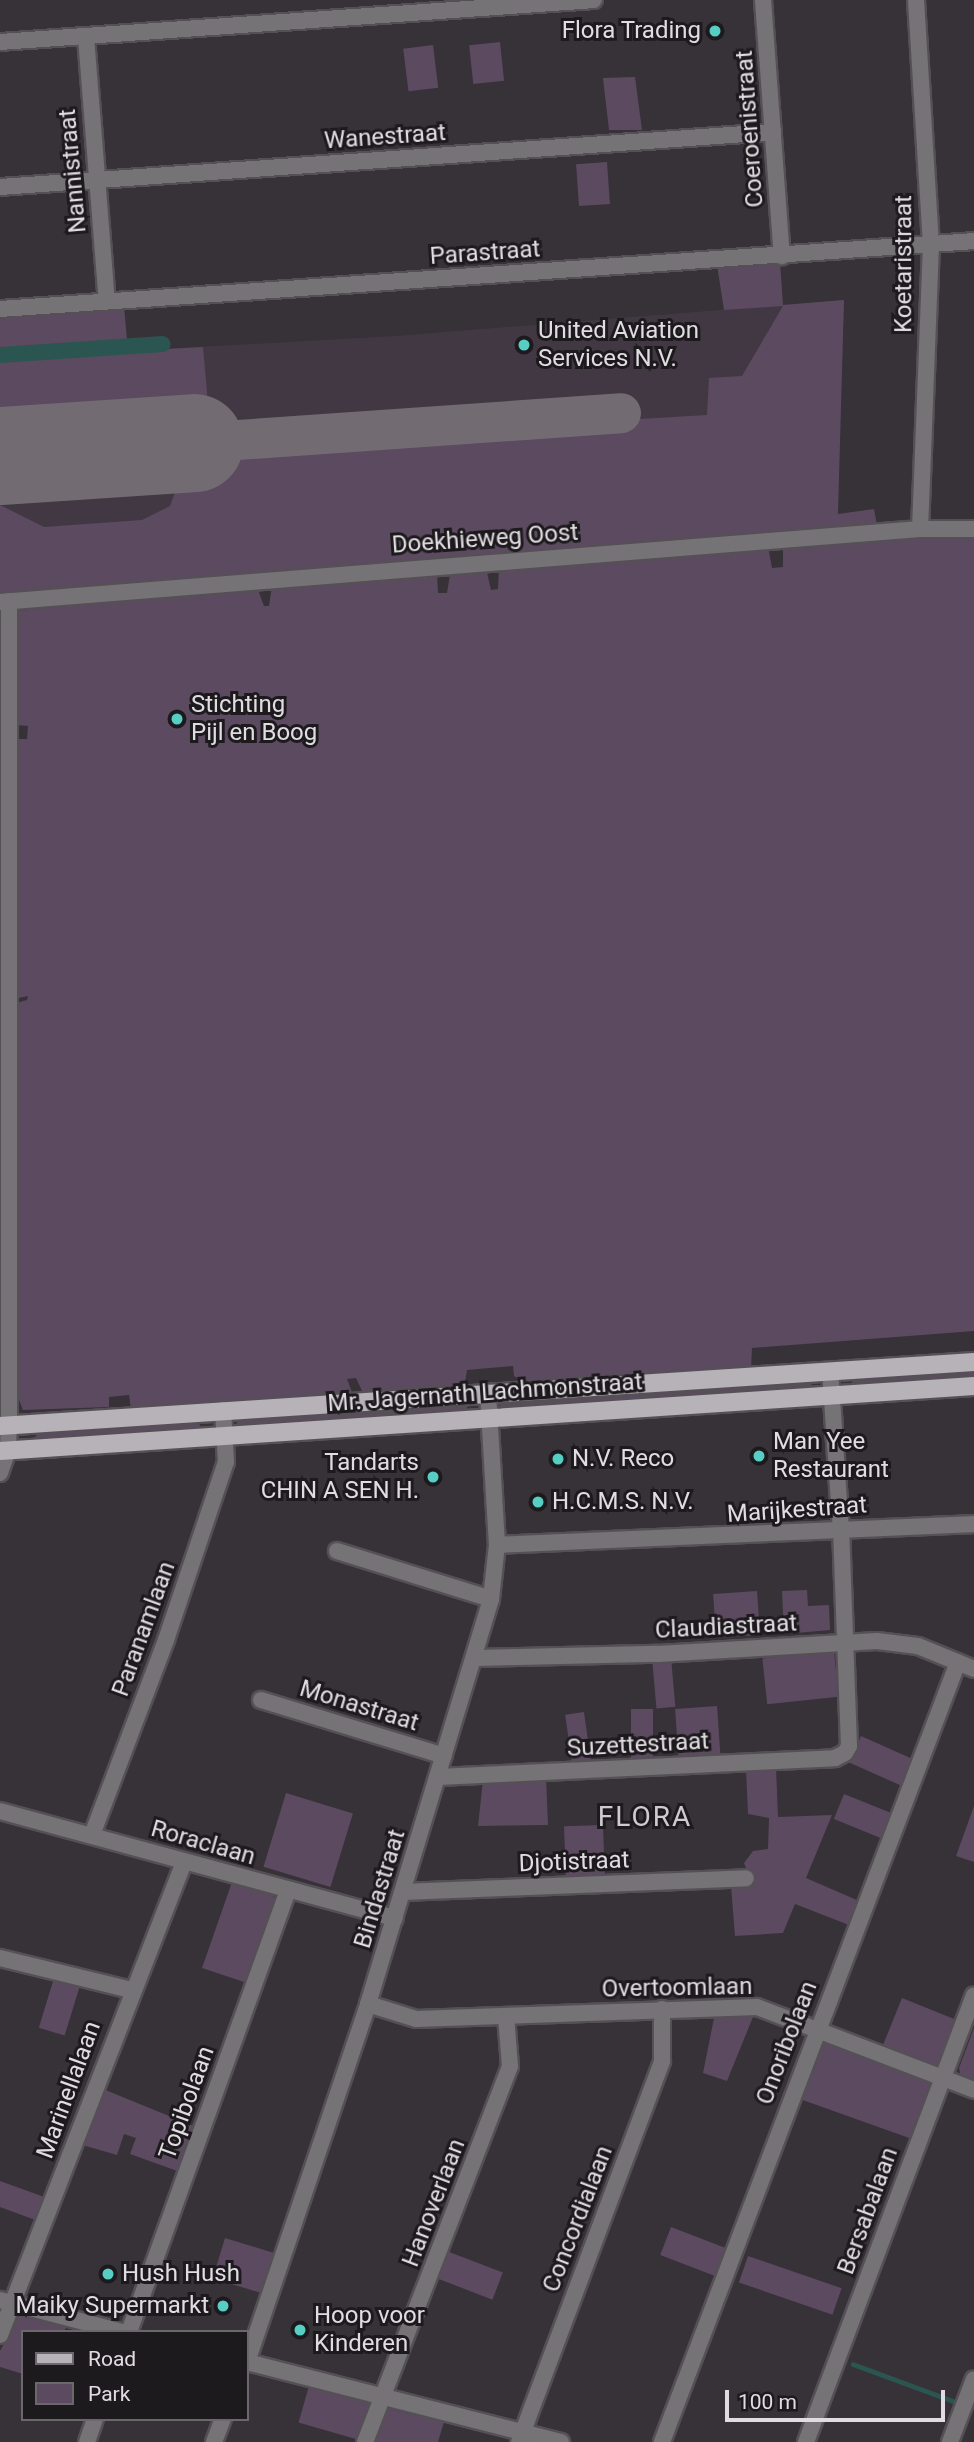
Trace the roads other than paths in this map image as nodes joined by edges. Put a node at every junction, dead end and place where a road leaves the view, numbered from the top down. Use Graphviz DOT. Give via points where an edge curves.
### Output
graph roads {
  1 [pos="594,0"];
  2 [pos="763,0"];
  3 [pos="916,0"];
  4 [pos="86,37"];
  5 [pos="0,42"];
  6 [pos="773,132"];
  7 [pos="95,180"];
  8 [pos="0,187"];
  9 [pos="974,241"];
  10 [pos="931,244"];
  11 [pos="782,256"];
  12 [pos="107,301"];
  13 [pos="0,309"];
  14 [pos="920,529"];
  15 [pos="974,529"];
  16 [pos="4,601"];
  17 [pos="6,1020"];
  18 [pos="974,1362"];
  19 [pos="830,1371"];
  20 [pos="974,1386"];
  21 [pos="488,1392"];
  22 [pos="832,1395"];
  23 [pos="223,1410"];
  24 [pos="490,1417"];
  25 [pos="5,1426"];
  26 [pos="224,1436"];
  27 [pos="4,1450"];
  28 [pos="0,1474"];
  29 [pos="974,1524"];
  30 [pos="841,1531"];
  31 [pos="498,1545"];
  32 [pos="337,1551"];
  33 [pos="491,1599"];
  34 [pos="842,1642"];
  35 [pos="475,1658"];
  36 [pos="958,1662"];
  37 [pos="974,1669"];
  38 [pos="261,1700"];
  39 [pos="444,1756"];
  40 [pos="438,1777"];
  41 [pos="0,1811"];
  42 [pos="92,1835"];
  43 [pos="184,1862"];
  44 [pos="746,1878"];
  45 [pos="288,1891"];
  46 [pos="404,1892"];
  47 [pos="395,1919"];
  48 [pos="0,1958"];
  49 [pos="131,1990"];
  50 [pos="974,1996"];
  51 [pos="368,2004"];
  52 [pos="662,2009"];
  53 [pos="506,2016"];
  54 [pos="816,2029"];
  55 [pos="942,2078"];
  56 [pos="974,2090"];
  57 [pos="7,2302"];
  58 [pos="114,2330"];
  59 [pos="130,2330"];
  60 [pos="0,2334"];
  61 [pos="248,2359"];
  62 [pos="248,2362"];
  63 [pos="974,2379"];
  64 [pos="383,2397"];
  65 [pos="95,2421"];
  66 [pos="222,2421"];
  67 [pos="521,2437"];
  68 [pos="87,2442"];
  69 [pos="214,2442"];
  70 [pos="365,2442"];
  71 [pos="561,2442"];
  72 [pos="662,2442"];
  73 [pos="806,2442"];
  74 [pos="950,2442"];
  1 -- 4 [label="street"];
  2 -- 6 [label="street, Coeroenistraat"];
  3 -- 10 [label="street, Koetaristraat"];
  4 -- 5 [label="street"];
  4 -- 7 [label="street, Nannistraat"];
  6 -- 7 [label="street, Wanestraat"];
  6 -- 11 [label="street, Coeroenistraat"];
  7 -- 8 [label="street, Wanestraat"];
  7 -- 12 [label="street, Nannistraat"];
  9 -- 10 [label="street, Parastraat"];
  10 -- 11 [label="street, Parastraat"];
  10 -- 14 [label="street, Koetaristraat"];
  11 -- 12 [label="street, Parastraat"];
  12 -- 13 [label="street, Parastraat"];
  14 -- 15 [label="street, Doekhieweg Oost"];
  14 -- 16 [label="street, Doekhieweg Oost"];
  16 -- 17 [label="street"];
  17 -- 25 [label="street"];
  18 -- 19 [label="main road, Mr. Jagernath Lachmonstraat"];
  19 -- 21 [label="main road, Mr. Jagernath Lachmonstraat"];
  19 -- 22 [label="street"];
  20 -- 22 [label="main road, Mr. Jagernath Lachmonstraat"];
  21 -- 23 [label="main road, Mr. Jagernath Lachmonstraat"];
  21 -- 24 [label="street, Bindastraat"];
  22 -- 24 [label="main road, Mr. Jagernath Lachmonstraat"];
  22 -- 30 [label="street"];
  23 -- 25 [label="main road, Mr. Jagernath Lachmonstraat"];
  23 -- 26 [label="street, Paranamlaan"];
  24 -- 26 [label="main road, Mr. Jagernath Lachmonstraat"];
  24 -- 31 [label="street, Bindastraat"];
  25 -- 27 [label="street"];
  26 -- 27 [label="main road, Mr. Jagernath Lachmonstraat"];
  26 -- 42 [label="street, Paranamlaan" via="226,1462 166,1640"];
  27 -- 28 [label="street"];
  29 -- 30 [label="street, Marijkestraat"];
  30 -- 31 [label="street, Marijkestraat"];
  30 -- 34 [label="street"];
  31 -- 33 [label="street, Bindastraat"];
  32 -- 33 [label="street"];
  33 -- 35 [label="street, Bindastraat"];
  34 -- 35 [label="street, Claudiastraat" via="658,1654"];
  34 -- 36 [label="street, Claudiastraat" via="897,1642"];
  34 -- 40 [label="street, Suzettestraat" via="849,1746 841,1756"];
  35 -- 39 [label="street, Bindastraat"];
  36 -- 37 [label="street, Claudiastraat"];
  36 -- 54 [label="street, Onoribolaan"];
  38 -- 39 [label="street, Monastraat"];
  39 -- 40 [label="street, Bindastraat"];
  40 -- 46 [label="street, Bindastraat"];
  41 -- 42 [label="street, Roraclaan"];
  42 -- 43 [label="street, Roraclaan"];
  43 -- 45 [label="street, Roraclaan"];
  43 -- 49 [label="street, Marinellalaan"];
  44 -- 46 [label="street, Djotistraat"];
  45 -- 47 [label="street, Roraclaan"];
  45 -- 59 [label="street, Topibolaan"];
  46 -- 47 [label="street, Bindastraat"];
  47 -- 51 [label="street, Bindastraat"];
  48 -- 49 [label="street"];
  49 -- 57 [label="street, Marinellalaan"];
  50 -- 55 [label="street, Bersabalaan"];
  51 -- 53 [label="street, Overtoomlaan" via="416,2019"];
  51 -- 61 [label="street, Bindastraat"];
  52 -- 53 [label="street, Overtoomlaan"];
  52 -- 54 [label="street, Overtoomlaan" via="757,2007"];
  52 -- 67 [label="street, Concordialaan" via="662,2061"];
  53 -- 64 [label="street, Hanoverlaan" via="510,2066"];
  54 -- 55 [label="street, Overtoomlaan"];
  54 -- 72 [label="street, Onoribolaan"];
  55 -- 56 [label="street, Overtoomlaan"];
  55 -- 73 [label="street, Bersabalaan"];
  57 -- 58 [label="street"];
  57 -- 60 [label="street, Marinellalaan"];
  62 -- 64 [label="street"];
  63 -- 74 [label="street"];
  64 -- 67 [label="street"];
  64 -- 70 [label="street, Hanoverlaan"];
  65 -- 68 [label="street"];
  66 -- 69 [label="street"];
  67 -- 71 [label="street"];
}
